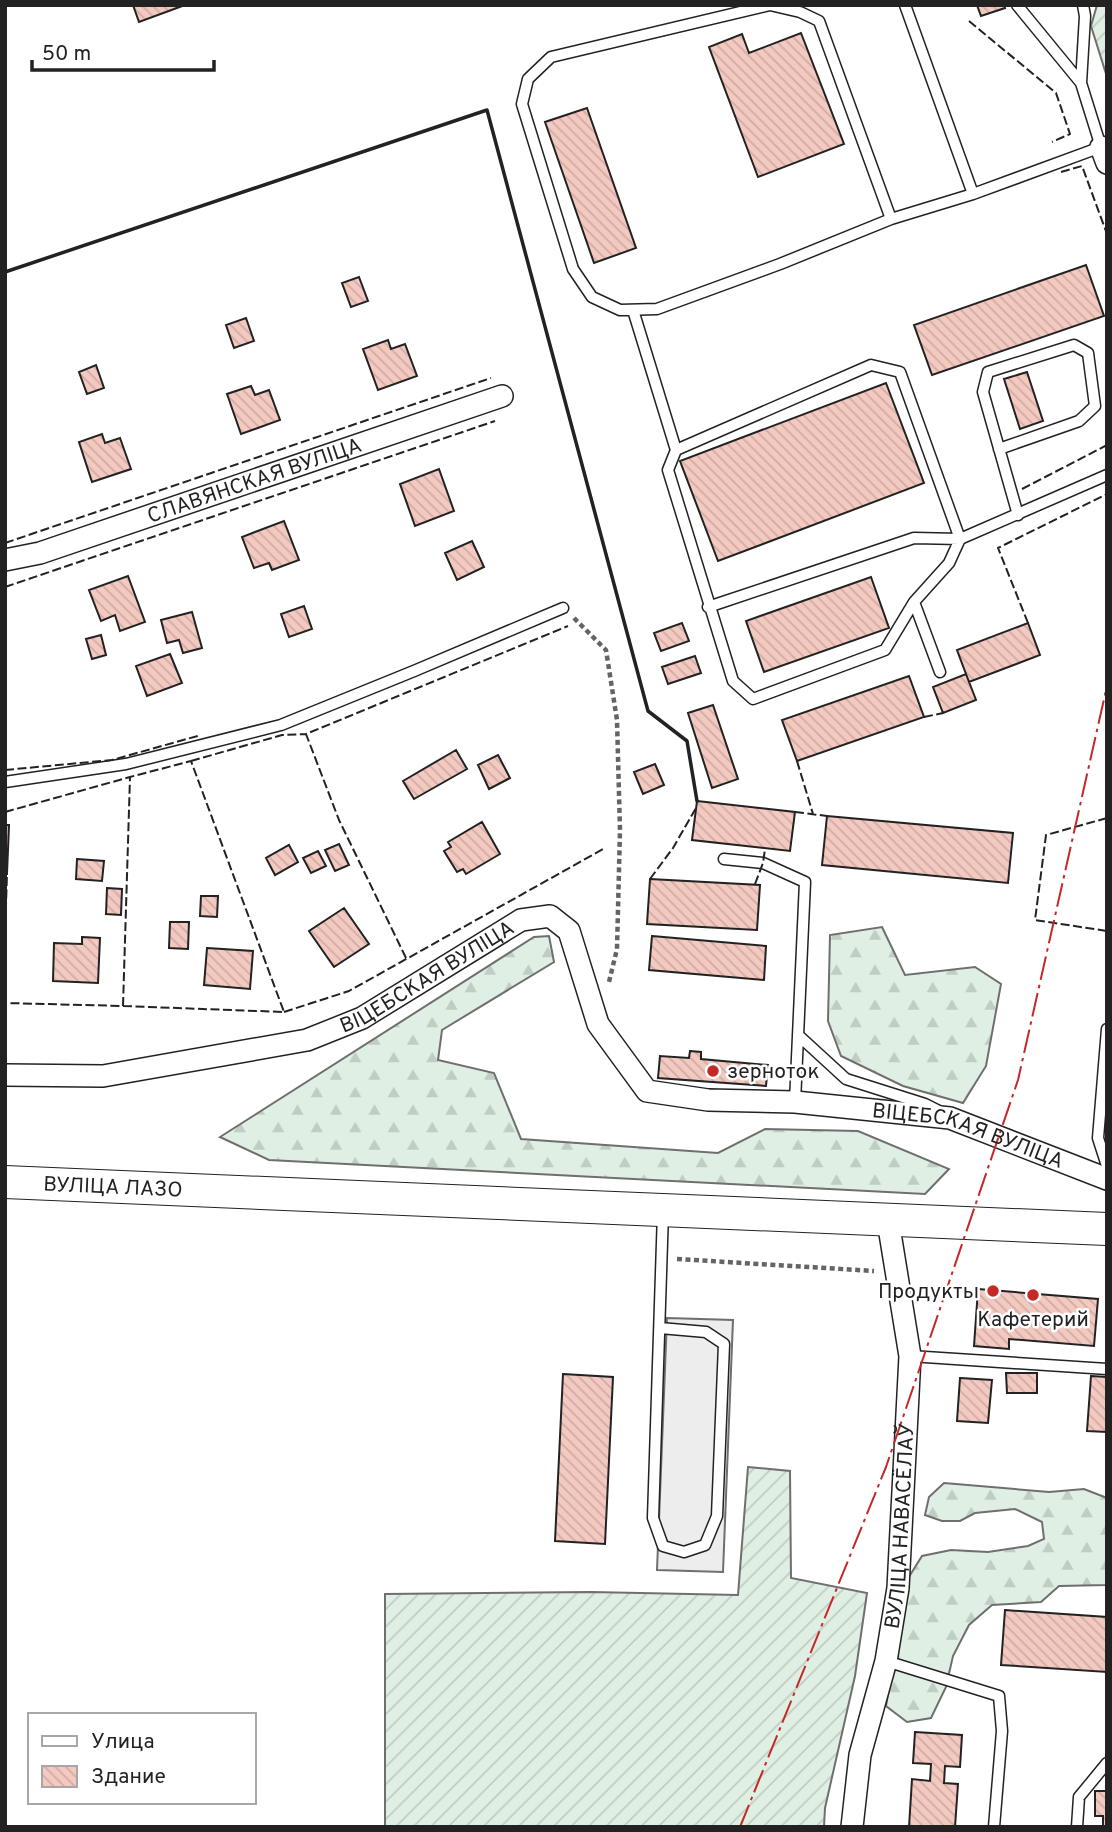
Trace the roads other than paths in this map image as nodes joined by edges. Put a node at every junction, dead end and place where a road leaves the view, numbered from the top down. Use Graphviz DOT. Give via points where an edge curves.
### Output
graph roads {
  1 [pos="770,5"];
  2 [pos="905,5"];
  3 [pos="1017,5"];
  4 [pos="1083,5"];
  5 [pos="1081,83"];
  6 [pos="1104,155"];
  7 [pos="973,194"];
  8 [pos="891,219"];
  9 [pos="633,310"];
  10 [pos="502,396"];
  11 [pos="999,449"];
  12 [pos="676,450"];
  13 [pos="1107,475"];
  14 [pos="1018,515"];
  15 [pos="960,539"];
  16 [pos="5,560"];
  17 [pos="915,602"];
  18 [pos="708,607"];
  19 [pos="563,608"];
  20 [pos="940,672"];
  21 [pos="5,782"];
  22 [pos="724,859"];
  23 [pos="1107,1029"];
  24 [pos="798,1035"];
  25 [pos="5,1075"];
  26 [pos="795,1102"];
  27 [pos="950,1118"];
  28 [pos="1107,1166"];
  29 [pos="1107,1179"];
  30 [pos="5,1182"];
  31 [pos="663,1210"];
  32 [pos="888,1221"];
  33 [pos="1107,1229"];
  34 [pos="660,1328"];
  35 [pos="910,1356"];
  36 [pos="1107,1369"];
  37 [pos="886,1661"];
  38 [pos="1107,1763"];
  39 [pos="852,1827"];
  40 [pos="994,1827"];
  41 [pos="1077,1827"];
  1 -- 8 [label="lane" via="819,21"];
  1 -- 9 [label="lane" via="551,57 528,79 522,104 573,268 592,297 620,310"];
  2 -- 7 [label="lane"];
  3 -- 5 [label="lane"];
  4 -- 5 [label="lane"];
  5 -- 6 [label="lane"];
  6 -- 7 [label="lane"];
  7 -- 8 [label="lane"];
  8 -- 9 [label="lane" via="657,309"];
  9 -- 12 [label="lane"];
  10 -- 16 [label="street, СЛАВЯНСКАЯ ВУЛІЦА" via="40,553"];
  11 -- 11 [label="lane" via="983,392 988,372 1074,345 1088,353 1095,406 1079,421"];
  11 -- 14 [label="lane"];
  12 -- 15 [label="lane" via="871,365 900,372"];
  12 -- 18 [label="lane" via="668,470"];
  13 -- 14 [label="lane"];
  14 -- 15 [label="lane"];
  15 -- 17 [label="lane" via="949,563"];
  15 -- 18 [label="lane" via="914,538"];
  17 -- 18 [label="lane" via="885,650 753,699 733,681"];
  17 -- 20 [label="lane"];
  19 -- 21 [label="lane" via="281,724 126,764"];
  22 -- 24 [label="lane" via="763,863 805,882"];
  23 -- 28 [label="lane" via="1098,1138"];
  24 -- 26 [label="lane"];
  24 -- 27 [label="lane" via="846,1079 925,1104"];
  25 -- 26 [label="street, ВІЦЕБСКАЯ ВУЛІЦА" via="103,1076 307,1040 362,1018 521,920 550,916 569,930 598,1024 647,1091 708,1100"];
  26 -- 27 [label="street, ВІЦЕБСКАЯ ВУЛІЦА"];
  27 -- 29 [label="street, ВІЦЕБСКАЯ ВУЛІЦА"];
  30 -- 31 [label="main road, ВУЛІЦА ЛАЗО"];
  31 -- 32 [label="main road, ВУЛІЦА ЛАЗО"];
  31 -- 34 [label="lane"];
  32 -- 33 [label="main road, ВУЛІЦА ЛАЗО"];
  32 -- 35 [label="street, ВУЛІЦА НАВАСЁЛАЎ"];
  34 -- 34 [label="lane" via="653,1518 663,1546 684,1552 705,1545 717,1516 724,1344 706,1332"];
  35 -- 36 [label="lane"];
  35 -- 37 [label="street, ВУЛІЦА НАВАСЁЛАЎ" via="898,1588"];
  37 -- 39 [label="street, ВУЛІЦА НАВАСЁЛАЎ" via="860,1755"];
  37 -- 40 [label="lane" via="999,1696 1002,1731"];
  38 -- 41 [label="lane" via="1079,1797"];
}
